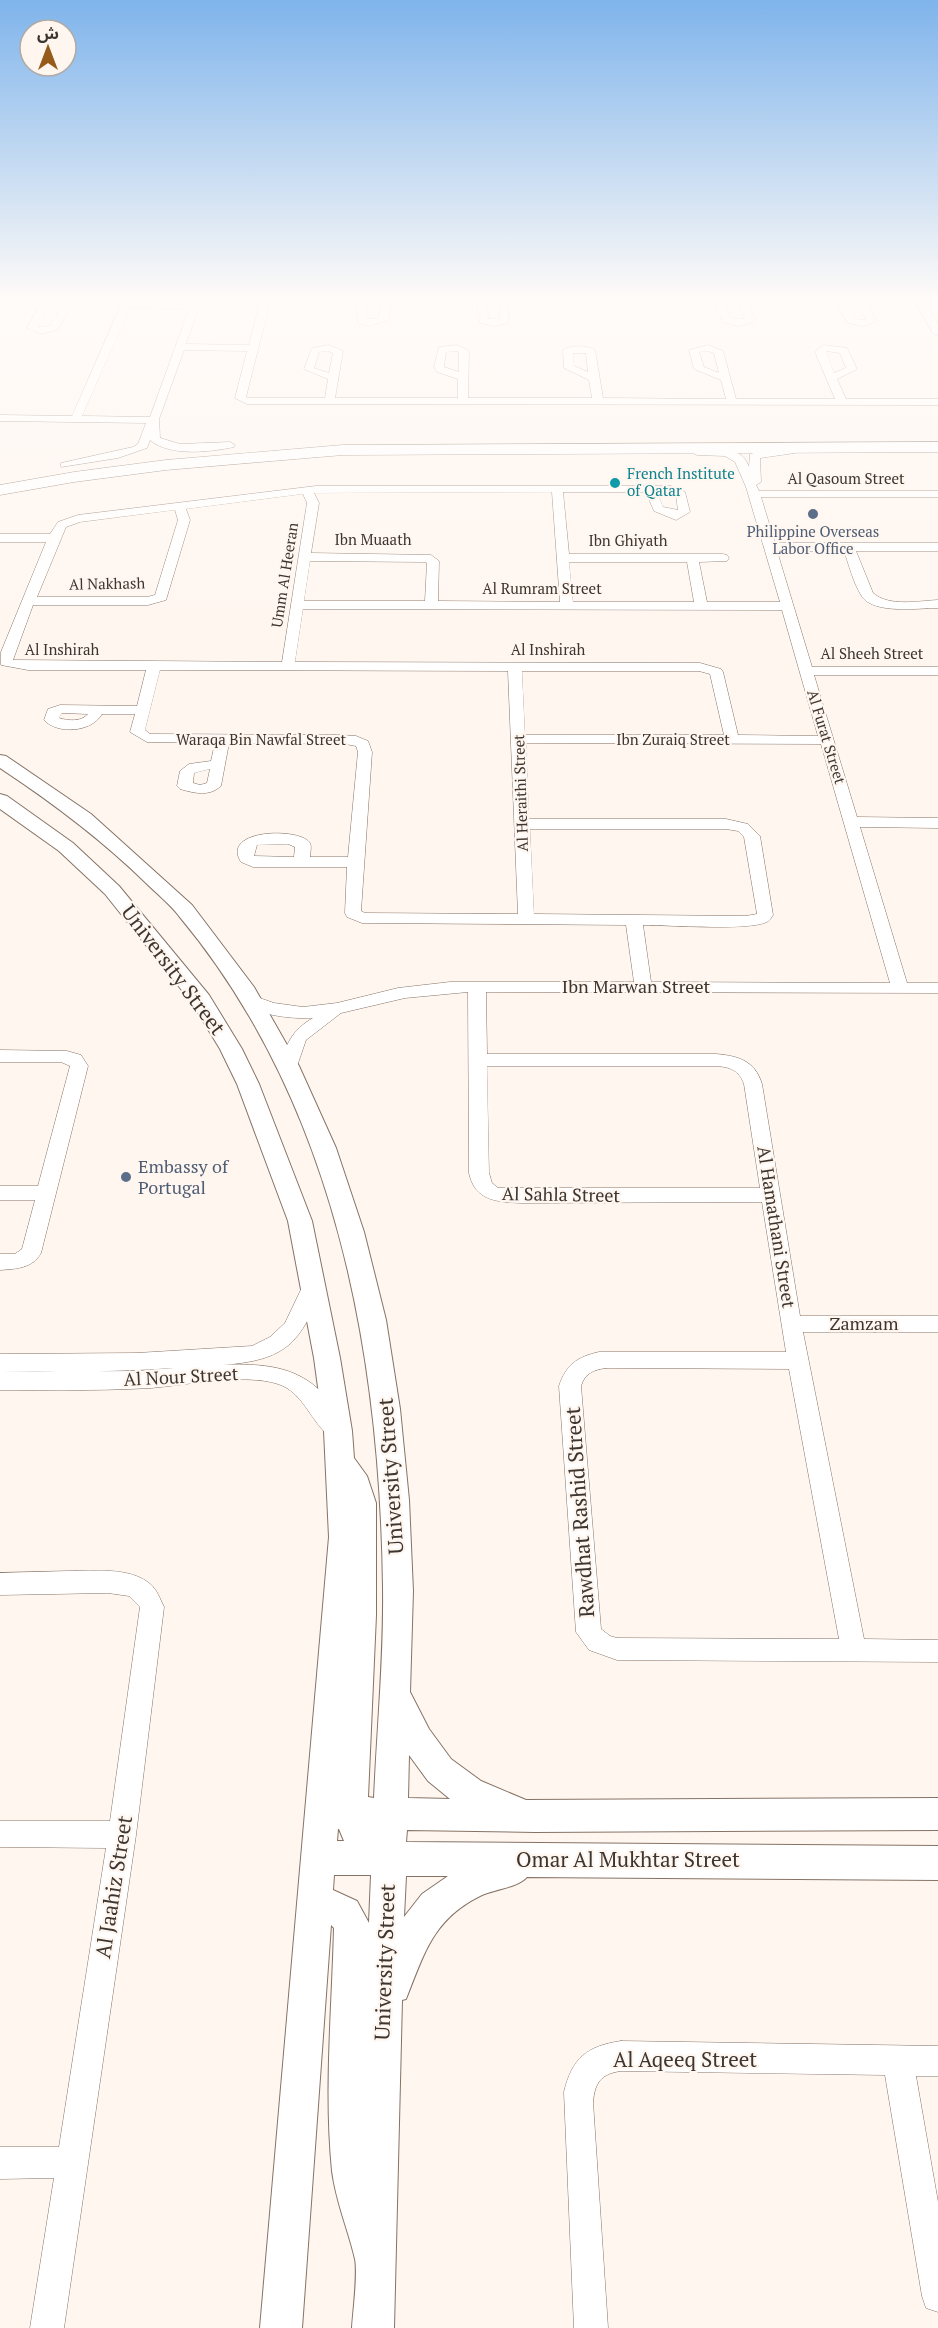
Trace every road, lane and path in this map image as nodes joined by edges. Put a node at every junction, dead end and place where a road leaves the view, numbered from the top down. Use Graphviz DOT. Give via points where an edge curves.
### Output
graph roads {
  1 [pos="81,407"];
  2 [pos="159,407"];
  3 [pos="0,418"];
  4 [pos="76,418"];
  5 [pos="154,419"];
  6 [pos="938,438"];
  7 [pos="230,445"];
  8 [pos="938,447"];
  9 [pos="809,448"];
  10 [pos="640,449"];
  11 [pos="65,465"];
  12 [pos="0,476"];
  13 [pos="557,489"];
  14 [pos="650,489"];
  15 [pos="0,490"];
  16 [pos="307,490"];
  17 [pos="754,490"];
  18 [pos="938,494"];
  19 [pos="179,506"];
  20 [pos="0,538"];
  21 [pos="54,538"];
  22 [pos="770,547"];
  23 [pos="849,547"];
  24 [pos="938,547"];
  25 [pos="305,557"];
  26 [pos="564,558"];
  27 [pos="692,558"];
  28 [pos="723,558"];
  29 [pos="28,601"];
  30 [pos="938,604"];
  31 [pos="297,605"];
  32 [pos="431,605"];
  33 [pos="567,605"];
  34 [pos="701,606"];
  35 [pos="787,606"];
  36 [pos="0,632"];
  37 [pos="17,632"];
  38 [pos="154,667"];
  39 [pos="288,667"];
  40 [pos="515,667"];
  41 [pos="805,671"];
  42 [pos="937,672"];
  43 [pos="97,709"];
  44 [pos="143,710"];
  45 [pos="223,739"];
  46 [pos="519,739"];
  47 [pos="732,740"];
  48 [pos="827,740"];
  49 [pos="0,760"];
  50 [pos="218,765"];
  51 [pos="0,800"];
  52 [pos="851,822"];
  53 [pos="938,823"];
  54 [pos="522,824"];
  55 [pos="302,862"];
  56 [pos="354,862"];
  57 [pos="526,919"];
  58 [pos="634,920"];
  59 [pos="477,987"];
  60 [pos="643,987"];
  61 [pos="900,988"];
  62 [pos="938,988"];
  63 [pos="251,1000"];
  64 [pos="337,1010"];
  65 [pos="0,1056"];
  66 [pos="479,1060"];
  67 [pos="289,1068"];
  68 [pos="0,1193"];
  69 [pos="47,1193"];
  70 [pos="771,1196"];
  71 [pos="0,1262"];
  72 [pos="313,1285"];
  73 [pos="791,1324"];
  74 [pos="938,1324"];
  75 [pos="798,1361"];
  76 [pos="0,1364"];
  77 [pos="0,1381"];
  78 [pos="338,1431"];
  79 [pos="0,1584"];
  80 [pos="938,1651"];
  81 [pos="854,1652"];
  82 [pos="394,1692"];
  83 [pos="336,1814"];
  84 [pos="390,1814"];
  85 [pos="938,1814"];
  86 [pos="535,1816"];
  87 [pos="0,1834"];
  88 [pos="122,1835"];
  89 [pos="318,1858"];
  90 [pos="388,1858"];
  91 [pos="549,1860"];
  92 [pos="938,1863"];
  93 [pos="313,1912"];
  94 [pos="384,2016"];
  95 [pos="898,2061"];
  96 [pos="938,2061"];
  97 [pos="72,2162"];
  98 [pos="0,2163"];
  99 [pos="375,2261"];
  100 [pos="938,2296"];
  101 [pos="47,2328"];
  102 [pos="281,2328"];
  103 [pos="373,2328"];
  104 [pos="591,2328"];
  1 -- 4 [label="street"];
  2 -- 5 [label="street"];
  3 -- 4 [label="street"];
  4 -- 5 [label="street"];
  5 -- 7 [label="street" via="155,439 163,444"];
  5 -- 11 [label="street" via="139,449"];
  6 -- 7 [label="highway" via="410,436"];
  7 -- 11 [label="highway"];
  8 -- 9 [label="highway"];
  9 -- 10 [label="highway"];
  9 -- 17 [label="street, Al Furat Street" via="753,456"];
  10 -- 15 [label="highway" via="400,449 283,454 141,468"];
  10 -- 17 [label="street, Al Furat Street" via="730,455 741,461"];
  11 -- 12 [label="highway"];
  13 -- 14 [label="street, Al Inshirah"];
  13 -- 16 [label="street, Al Inshirah"];
  13 -- 26 [label="street"];
  16 -- 19 [label="street, Al Inshirah"];
  16 -- 25 [label="street, Umm Al Heeran" via="313,503"];
  17 -- 18 [label="street, Al Qasoum Street"];
  17 -- 22 [label="street, Al Furat Street"];
  19 -- 21 [label="street, Al Inshirah" via="78,519 63,525"];
  19 -- 29 [label="street, Al Nakhash" via="184,520 161,597 139,601"];
  20 -- 21 [label="street"];
  21 -- 29 [label="street, Al Inshirah"];
  22 -- 23 [label="street"];
  22 -- 35 [label="street, Al Furat Street"];
  23 -- 24 [label="street"];
  23 -- 30 [label="street" via="872,601"];
  25 -- 31 [label="street, Umm Al Heeran"];
  25 -- 32 [label="street, Ibn Muaath" via="427,558 433,561"];
  26 -- 27 [label="street, Ibn Ghiyath"];
  26 -- 33 [label="street"];
  27 -- 28 [label="street, Ibn Ghiyath"];
  27 -- 34 [label="street, Ibn Ghiyath"];
  29 -- 37 [label="street, Al Inshirah"];
  31 -- 32 [label="street, Al Rumram Street"];
  31 -- 39 [label="street, Umm Al Heeran"];
  32 -- 33 [label="street, Al Rumram Street"];
  33 -- 34 [label="street, Al Rumram Street"];
  34 -- 35 [label="street, Al Rumram Street"];
  35 -- 41 [label="street, Al Furat Street"];
  36 -- 37 [label="street"];
  37 -- 38 [label="street, Al Inshirah" via="6,657 9,664"];
  38 -- 39 [label="street, Al Inshirah"];
  38 -- 44 [label="street, Waraqa Bin Nawfal Street"];
  39 -- 40 [label="street, Al Inshirah"];
  40 -- 46 [label="street, Al Heraithi Street"];
  40 -- 47 [label="street, Al Inshirah" via="714,670"];
  41 -- 42 [label="street, Al Sheeh Street"];
  41 -- 48 [label="street, Al Furat Street"];
  43 -- 44 [label="street"];
  44 -- 45 [label="street, Waraqa Bin Nawfal Street" via="137,732 147,738"];
  45 -- 50 [label="street"];
  45 -- 56 [label="street, Waraqa Bin Nawfal Street" via="340,739 363,744"];
  46 -- 47 [label="street, Ibn Zuraiq Street"];
  46 -- 54 [label="street, Al Heraithi Street"];
  47 -- 48 [label="street, Ibn Zuraiq Street"];
  48 -- 52 [label="street, Al Furat Street"];
  49 -- 63 [label="main road, University Street" via="73,809 132,857 187,912"];
  51 -- 72 [label="main road, University Street" via="91,869 201,1000 231,1049 277,1154 300,1221"];
  52 -- 53 [label="street"];
  52 -- 61 [label="street, Al Furat Street"];
  54 -- 57 [label="street, Al Heraithi Street"];
  54 -- 58 [label="street, Waraqa Bin Nawfal Street" via="726,824 750,832 765,910 762,918"];
  55 -- 56 [label="street"];
  56 -- 57 [label="street, Waraqa Bin Nawfal Street" via="352,909 362,918"];
  57 -- 58 [label="street, Waraqa Bin Nawfal Street"];
  58 -- 60 [label="street"];
  59 -- 60 [label="street, Ibn Marwan Street"];
  59 -- 64 [label="street, Ibn Marwan Street" via="419,990"];
  59 -- 66 [label="street, Al Sahla Street"];
  60 -- 61 [label="street, Ibn Marwan Street"];
  61 -- 62 [label="street, Ibn Marwan Street"];
  63 -- 64 [label="street, Ibn Marwan Street" via="286,1013"];
  63 -- 67 [label="main road, University Street"];
  64 -- 67 [label="street, Ibn Marwan Street" via="300,1033"];
  65 -- 69 [label="street" via="61,1056 77,1061 79,1066"];
  66 -- 70 [label="street, Al Hamathani Street" via="716,1060 740,1064 747,1069 753,1084"];
  66 -- 70 [label="street, Al Sahla Street" via="479,1173 488,1192 522,1196"];
  67 -- 82 [label="main road, University Street" via="326,1153 360,1256 379,1350 397,1515"];
  68 -- 69 [label="street"];
  69 -- 71 [label="street" via="31,1253 19,1261"];
  70 -- 73 [label="street, Al Hamathani Street"];
  72 -- 76 [label="street, Al Nour Street" via="288,1337 253,1354 137,1362"];
  72 -- 78 [label="main road, University Street"];
  73 -- 74 [label="street, Zamzam"];
  73 -- 75 [label="street, Al Hamathani Street"];
  75 -- 81 [label="street, Al Hamathani Street"];
  75 -- 81 [label="street, Rawdhat Rashid Street" via="606,1360 592,1361 573,1374 570,1386 587,1624 596,1641 617,1649"];
  77 -- 78 [label="street, Al Nour Street" via="273,1374 302,1388"];
  78 -- 83 [label="main road, University Street" via="340,1463 357,1484 362,1503 361,1615"];
  79 -- 88 [label="street, Al Jaahiz Street" via="110,1583 134,1586 147,1595 152,1607 151,1628"];
  80 -- 81 [label="street, Rawdhat Rashid Street"];
  82 -- 84 [label="main road, University Street"];
  82 -- 86 [label="main road" via="418,1743 442,1774 478,1797"];
  83 -- 84 [label="main road"];
  83 -- 89 [label="main road"];
  83 -- 90 [label="main road"];
  84 -- 86 [label="main road"];
  84 -- 90 [label="main road, University Street"];
  85 -- 86 [label="main road"];
  87 -- 88 [label="street"];
  88 -- 97 [label="street, Al Jaahiz Street"];
  89 -- 90 [label="main road, Omar Al Mukhtar Street"];
  89 -- 93 [label="main road"];
  90 -- 91 [label="main road, Omar Al Mukhtar Street"];
  90 -- 94 [label="main road, University Street"];
  91 -- 92 [label="main road, Omar Al Mukhtar Street"];
  91 -- 94 [label="main road" via="472,1881 451,1891 427,1912 402,1956"];
  93 -- 99 [label="main road" via="331,1906 342,1910 352,1924 348,2096 352,2174 365,2235"];
  93 -- 102 [label="main road"];
  94 -- 99 [label="main road, University Street"];
  95 -- 96 [label="street, Al Aqeeq Street"];
  95 -- 100 [label="street"];
  95 -- 104 [label="street, Al Aqeeq Street" via="621,2056 589,2068 578,2087 578,2102"];
  97 -- 98 [label="street"];
  97 -- 101 [label="street, Al Jaahiz Street"];
  99 -- 103 [label="main road, University Street"];
}
